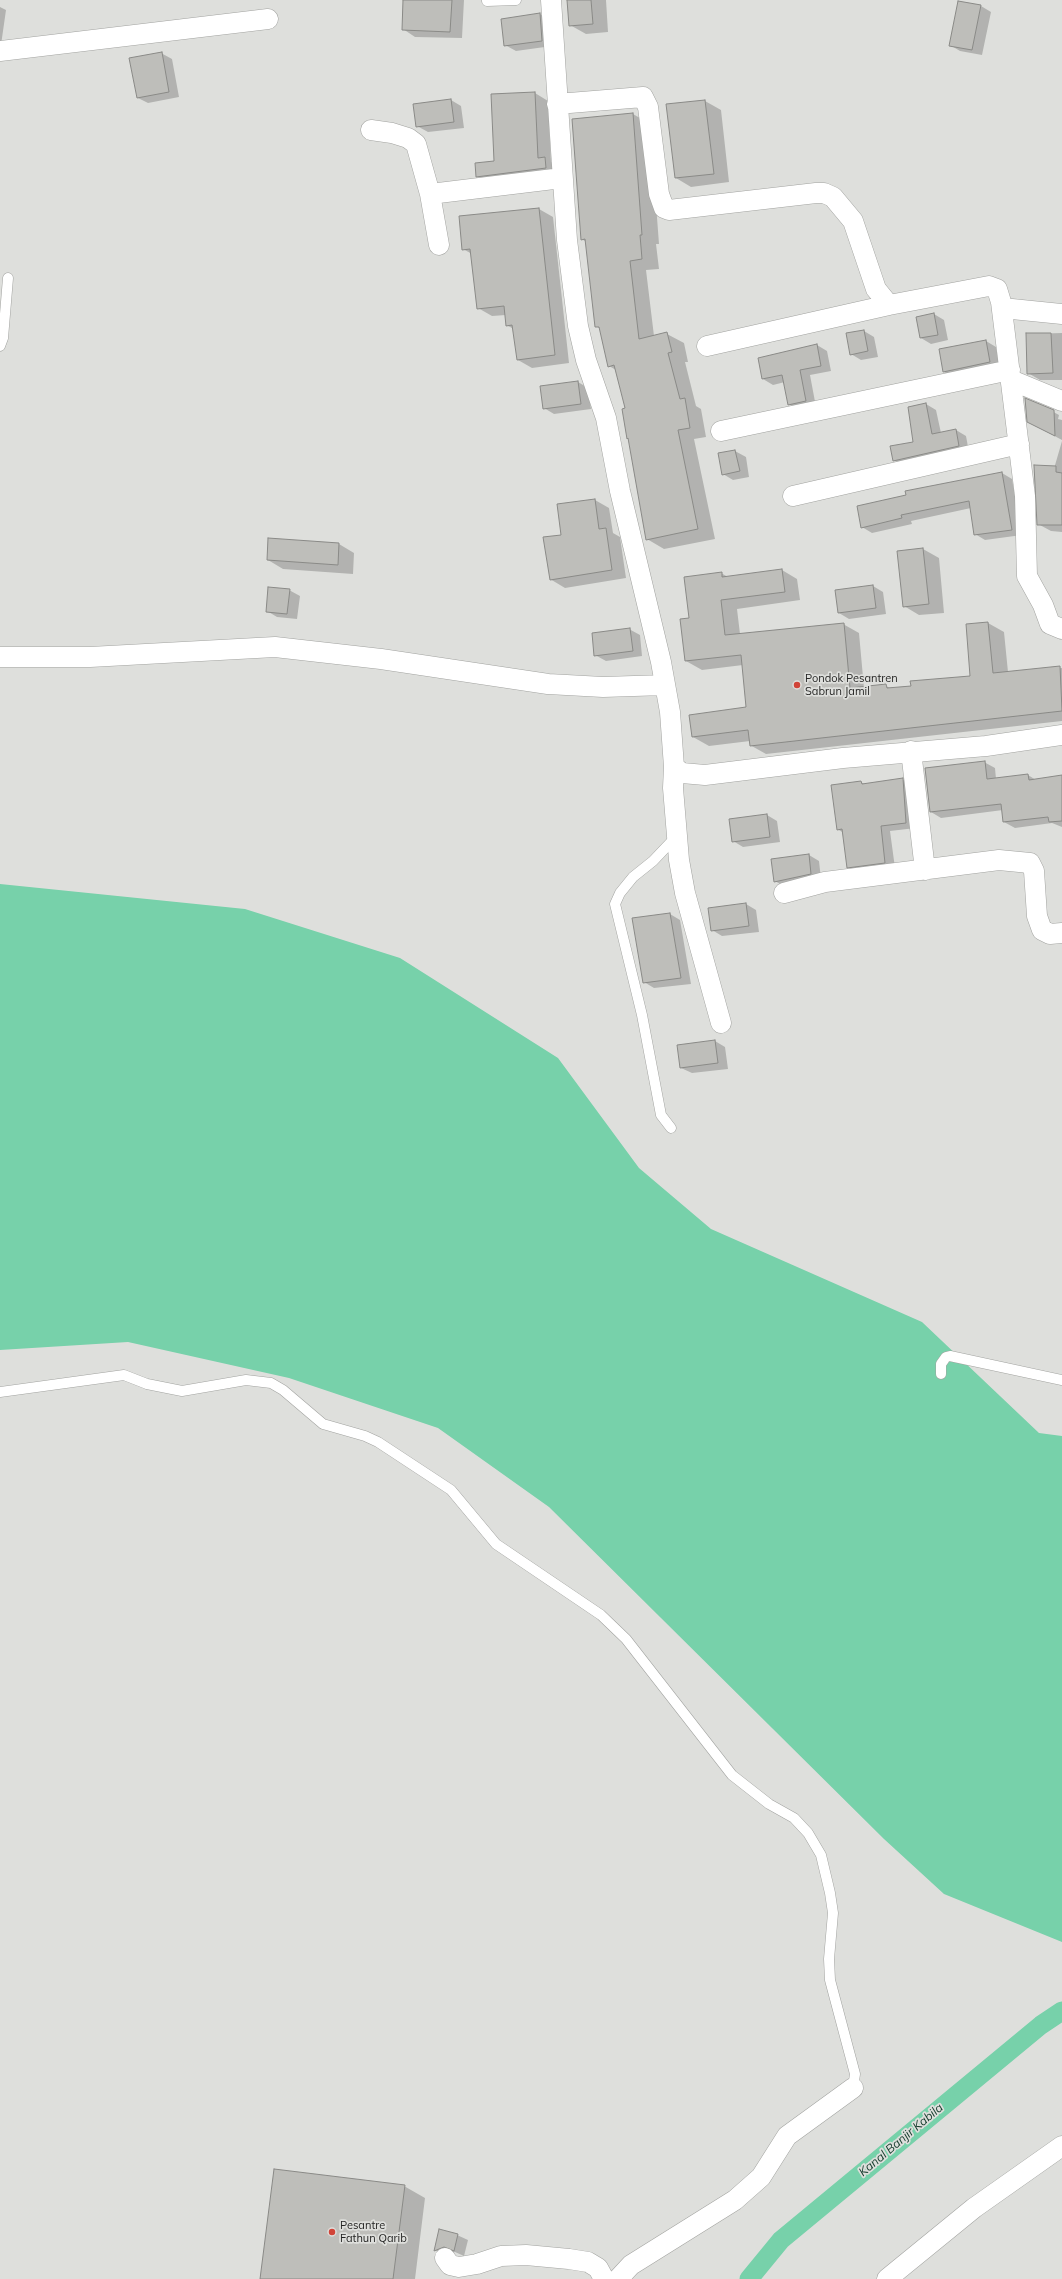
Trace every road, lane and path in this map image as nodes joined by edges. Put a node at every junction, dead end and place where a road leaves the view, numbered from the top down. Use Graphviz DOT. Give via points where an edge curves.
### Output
graph roads {
  1 [pos="516,0"];
  2 [pos="551,0"];
  3 [pos="487,1"];
  4 [pos="268,19"];
  5 [pos="0,51"];
  6 [pos="557,104"];
  7 [pos="371,130"];
  8 [pos="562,178"];
  9 [pos="430,194"];
  10 [pos="439,245"];
  11 [pos="8,278"];
  12 [pos="889,305"];
  13 [pos="1002,308"];
  14 [pos="1062,314"];
  15 [pos="0,346"];
  16 [pos="707,346"];
  17 [pos="1011,375"];
  18 [pos="1062,401"];
  19 [pos="721,431"];
  20 [pos="1019,444"];
  21 [pos="793,496"];
  22 [pos="1062,629"];
  23 [pos="0,657"];
  24 [pos="665,685"];
  25 [pos="1062,735"];
  26 [pos="911,751"];
  27 [pos="674,767"];
  28 [pos="676,832"];
  29 [pos="925,870"];
  30 [pos="784,893"];
  31 [pos="1062,933"];
  32 [pos="721,1023"];
  33 [pos="671,1128"];
  34 [pos="941,1374"];
  35 [pos="1062,1380"];
  36 [pos="0,1392"];
  37 [pos="853,2088"];
  38 [pos="1062,2146"];
  39 [pos="445,2258"];
  40 [pos="604,2279"];
  41 [pos="618,2279"];
  42 [pos="887,2279"];
  1 -- 3 [label="lane"];
  2 -- 6 [label="street"];
  4 -- 5 [label="street"];
  6 -- 8 [label="street"];
  6 -- 12 [label="street" via="643,97 648,107 658,194 664,208 669,210 816,193 833,197 853,221 876,289"];
  7 -- 9 [label="street" via="392,133 408,138 416,144"];
  8 -- 9 [label="street"];
  8 -- 24 [label="street" via="578,326 586,360 606,418 620,491"];
  9 -- 10 [label="street"];
  11 -- 15 [label="lane" via="3,338"];
  12 -- 13 [label="street" via="989,286 1000,294"];
  12 -- 16 [label="street"];
  13 -- 14 [label="street"];
  13 -- 17 [label="street"];
  17 -- 18 [label="street"];
  17 -- 19 [label="street"];
  17 -- 20 [label="street"];
  20 -- 21 [label="street"];
  20 -- 22 [label="street" via="1025,496 1027,576 1050,624"];
  23 -- 24 [label="street" via="90,657 274,647 381,659 548,684 603,687"];
  24 -- 27 [label="street" via="670,712"];
  25 -- 26 [label="street" via="986,746"];
  26 -- 27 [label="street" via="705,775 682,773"];
  26 -- 29 [label="street"];
  27 -- 28 [label="street"];
  28 -- 32 [label="street" via="685,893"];
  28 -- 33 [label="lane" via="672,841 633,877 615,904 642,1015 661,1116"];
  29 -- 30 [label="street" via="825,882"];
  29 -- 31 [label="street" via="999,860 1030,863 1034,871 1037,916 1042,930 1050,934"];
  34 -- 35 [label="lane" via="941,1364 950,1356"];
  36 -- 37 [label="lane" via="124,1375 147,1384 182,1391 246,1380 271,1383 283,1390 322,1424 378,1442 451,1490 496,1544 601,1615 626,1639 732,1775 769,1804 794,1818 808,1833 821,1855 830,1893 833,1913 830,1980 855,2074"];
  37 -- 41 [label="street" via="787,2136 761,2177 735,2200 631,2265"];
  38 -- 42 [label="street" via="974,2208"];
  39 -- 40 [label="street" via="450,2265 459,2267 501,2256 526,2255 569,2259 588,2262 598,2268"];
}
